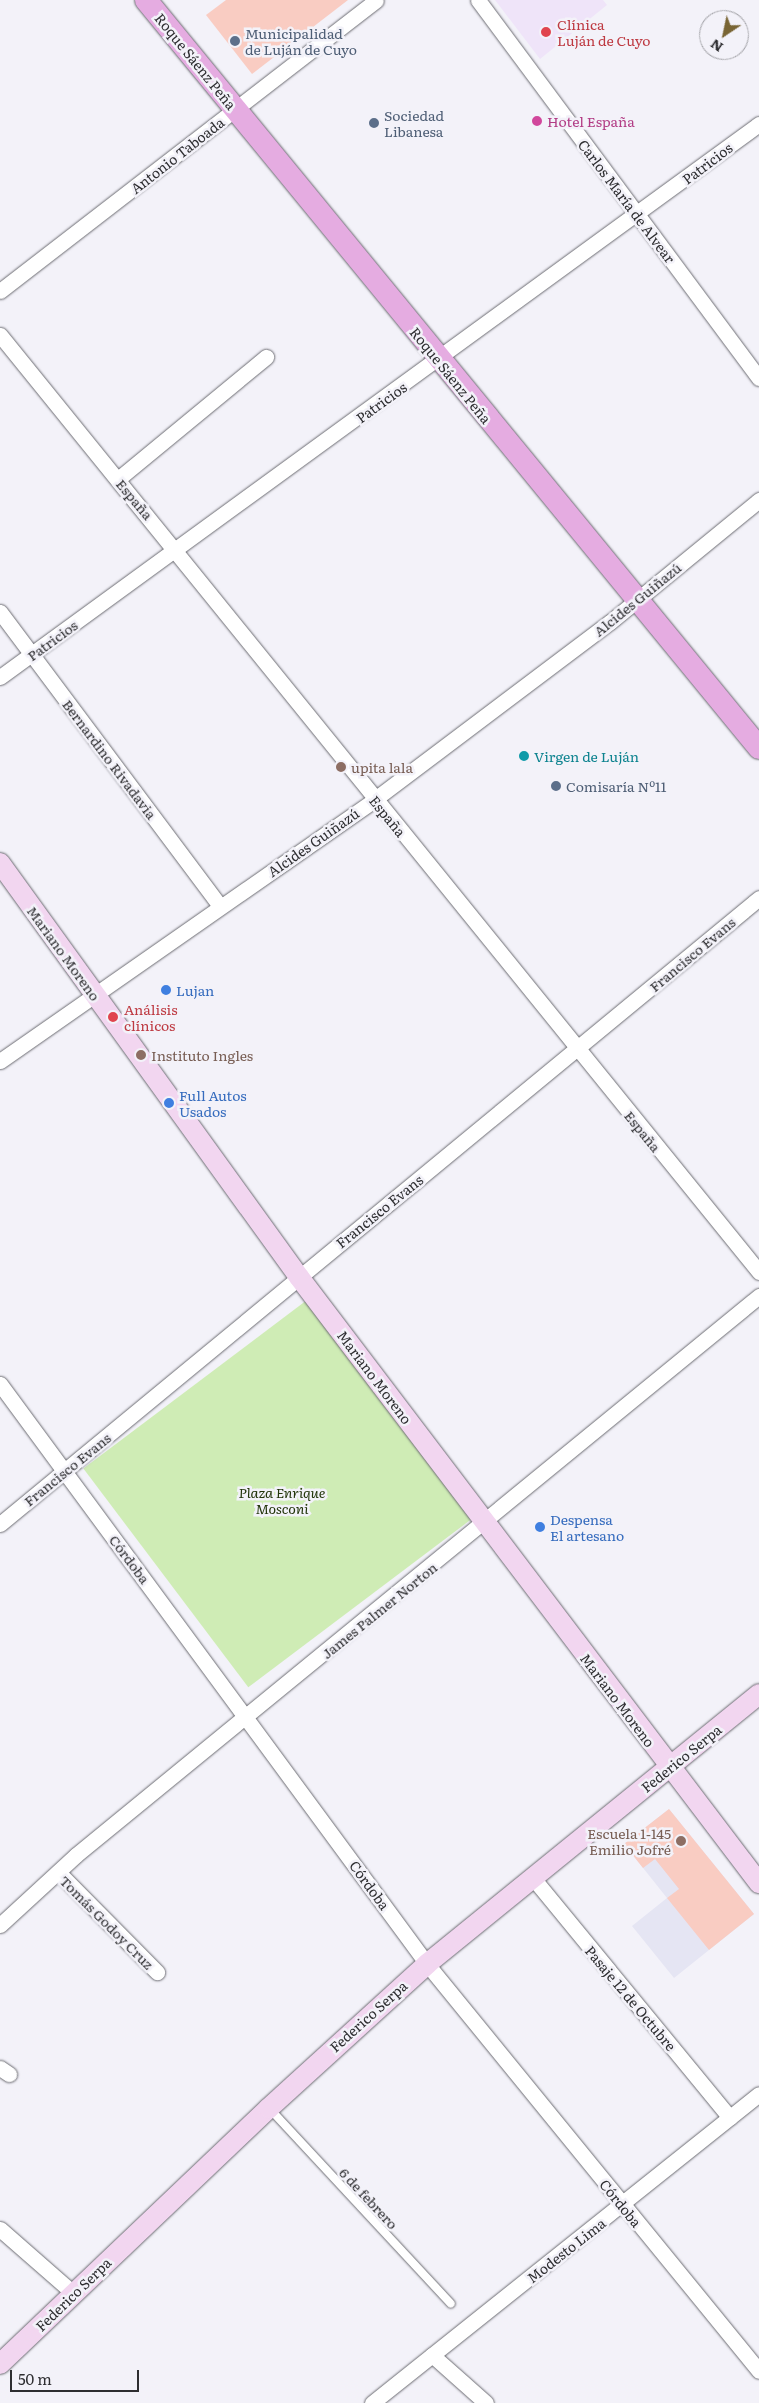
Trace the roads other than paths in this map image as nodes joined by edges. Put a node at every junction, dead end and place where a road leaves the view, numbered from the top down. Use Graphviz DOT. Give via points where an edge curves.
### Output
graph roads {
  1 [pos="146,0"];
  2 [pos="376,0"];
  3 [pos="478,0"];
  4 [pos="236,110"];
  5 [pos="759,124"];
  6 [pos="637,215"];
  7 [pos="0,291"];
  8 [pos="0,335"];
  9 [pos="266,357"];
  10 [pos="439,360"];
  11 [pos="759,378"];
  12 [pos="118,479"];
  13 [pos="759,500"];
  14 [pos="177,550"];
  15 [pos="637,600"];
  16 [pos="0,612"];
  17 [pos="32,654"];
  18 [pos="0,678"];
  19 [pos="759,748"];
  20 [pos="375,799"];
  21 [pos="0,863"];
  22 [pos="759,898"];
  23 [pos="220,906"];
  24 [pos="93,994"];
  25 [pos="576,1050"];
  26 [pos="0,1061"];
  27 [pos="759,1272"];
  28 [pos="299,1277"];
  29 [pos="759,1296"];
  30 [pos="0,1384"];
  31 [pos="65,1472"];
  32 [pos="485,1522"];
  33 [pos="0,1524"];
  34 [pos="759,1694"];
  35 [pos="247,1718"];
  36 [pos="669,1769"];
  37 [pos="58,1872"];
  38 [pos="533,1878"];
  39 [pos="759,1883"];
  40 [pos="0,1925"];
  41 [pos="427,1964"];
  42 [pos="157,1972"];
  43 [pos="759,2094"];
  44 [pos="269,2108"];
  45 [pos="730,2118"];
  46 [pos="623,2205"];
  47 [pos="0,2229"];
  48 [pos="74,2293"];
  49 [pos="451,2304"];
  50 [pos="432,2355"];
  51 [pos="0,2364"];
  52 [pos="759,2371"];
  53 [pos="372,2403"];
  54 [pos="486,2403"];
  1 -- 4 [label="main road, Roque Sáenz Peña"];
  2 -- 4 [label="street, Antonio Taboada"];
  3 -- 6 [label="street, Carlos María de Alvear"];
  4 -- 7 [label="street, Antonio Taboada"];
  4 -- 10 [label="main road, Roque Sáenz Peña"];
  5 -- 6 [label="street, Patricios"];
  6 -- 10 [label="street, Patricios"];
  6 -- 11 [label="street, Carlos María de Alvear"];
  8 -- 12 [label="street, España"];
  9 -- 12 [label="street"];
  10 -- 14 [label="street, Patricios"];
  10 -- 15 [label="main road, Roque Sáenz Peña"];
  12 -- 14 [label="street, España"];
  13 -- 15 [label="street, Alcides Guiñazú"];
  14 -- 17 [label="street, Patricios"];
  14 -- 20 [label="street, España"];
  15 -- 19 [label="main road, Roque Sáenz Peña"];
  15 -- 20 [label="street, Alcides Guiñazú"];
  16 -- 17 [label="street, Bernardino Rivadavia"];
  17 -- 18 [label="street, Patricios"];
  17 -- 23 [label="street, Bernardino Rivadavia"];
  20 -- 23 [label="street, Alcides Guiñazú"];
  20 -- 25 [label="street, España"];
  21 -- 24 [label="street, Mariano Moreno"];
  22 -- 25 [label="street, Francisco Evans"];
  23 -- 24 [label="street, Alcides Guiñazú"];
  24 -- 26 [label="street, Alcides Guiñazú"];
  24 -- 28 [label="street, Mariano Moreno"];
  25 -- 27 [label="street, España"];
  25 -- 28 [label="street, Francisco Evans"];
  28 -- 31 [label="street, Francisco Evans"];
  28 -- 32 [label="street, Mariano Moreno"];
  29 -- 32 [label="street, James Palmer Norton"];
  30 -- 31 [label="street, Córdoba"];
  31 -- 33 [label="street, Francisco Evans"];
  31 -- 35 [label="street, Córdoba"];
  32 -- 35 [label="street, James Palmer Norton"];
  32 -- 36 [label="street, Mariano Moreno"];
  34 -- 36 [label="street, Federico Serpa"];
  35 -- 37 [label="street, James Palmer Norton"];
  35 -- 41 [label="street, Córdoba"];
  36 -- 38 [label="street, Federico Serpa"];
  36 -- 39 [label="street, Mariano Moreno"];
  37 -- 40 [label="street, James Palmer Norton"];
  37 -- 42 [label="street, Tomás Godoy Cruz"];
  38 -- 41 [label="street, Federico Serpa"];
  38 -- 45 [label="street, Pasaje 12 de Octubre"];
  41 -- 44 [label="street, Federico Serpa"];
  41 -- 46 [label="street, Córdoba"];
  43 -- 45 [label="street, Modesto Lima"];
  44 -- 48 [label="street, Federico Serpa"];
  44 -- 49 [label="lane, 6 de febrero"];
  45 -- 46 [label="street, Modesto Lima"];
  46 -- 50 [label="street, Modesto Lima"];
  46 -- 52 [label="street, Córdoba"];
  47 -- 48 [label="street"];
  48 -- 51 [label="street, Federico Serpa"];
  50 -- 53 [label="street, Modesto Lima"];
  50 -- 54 [label="street"];
}
